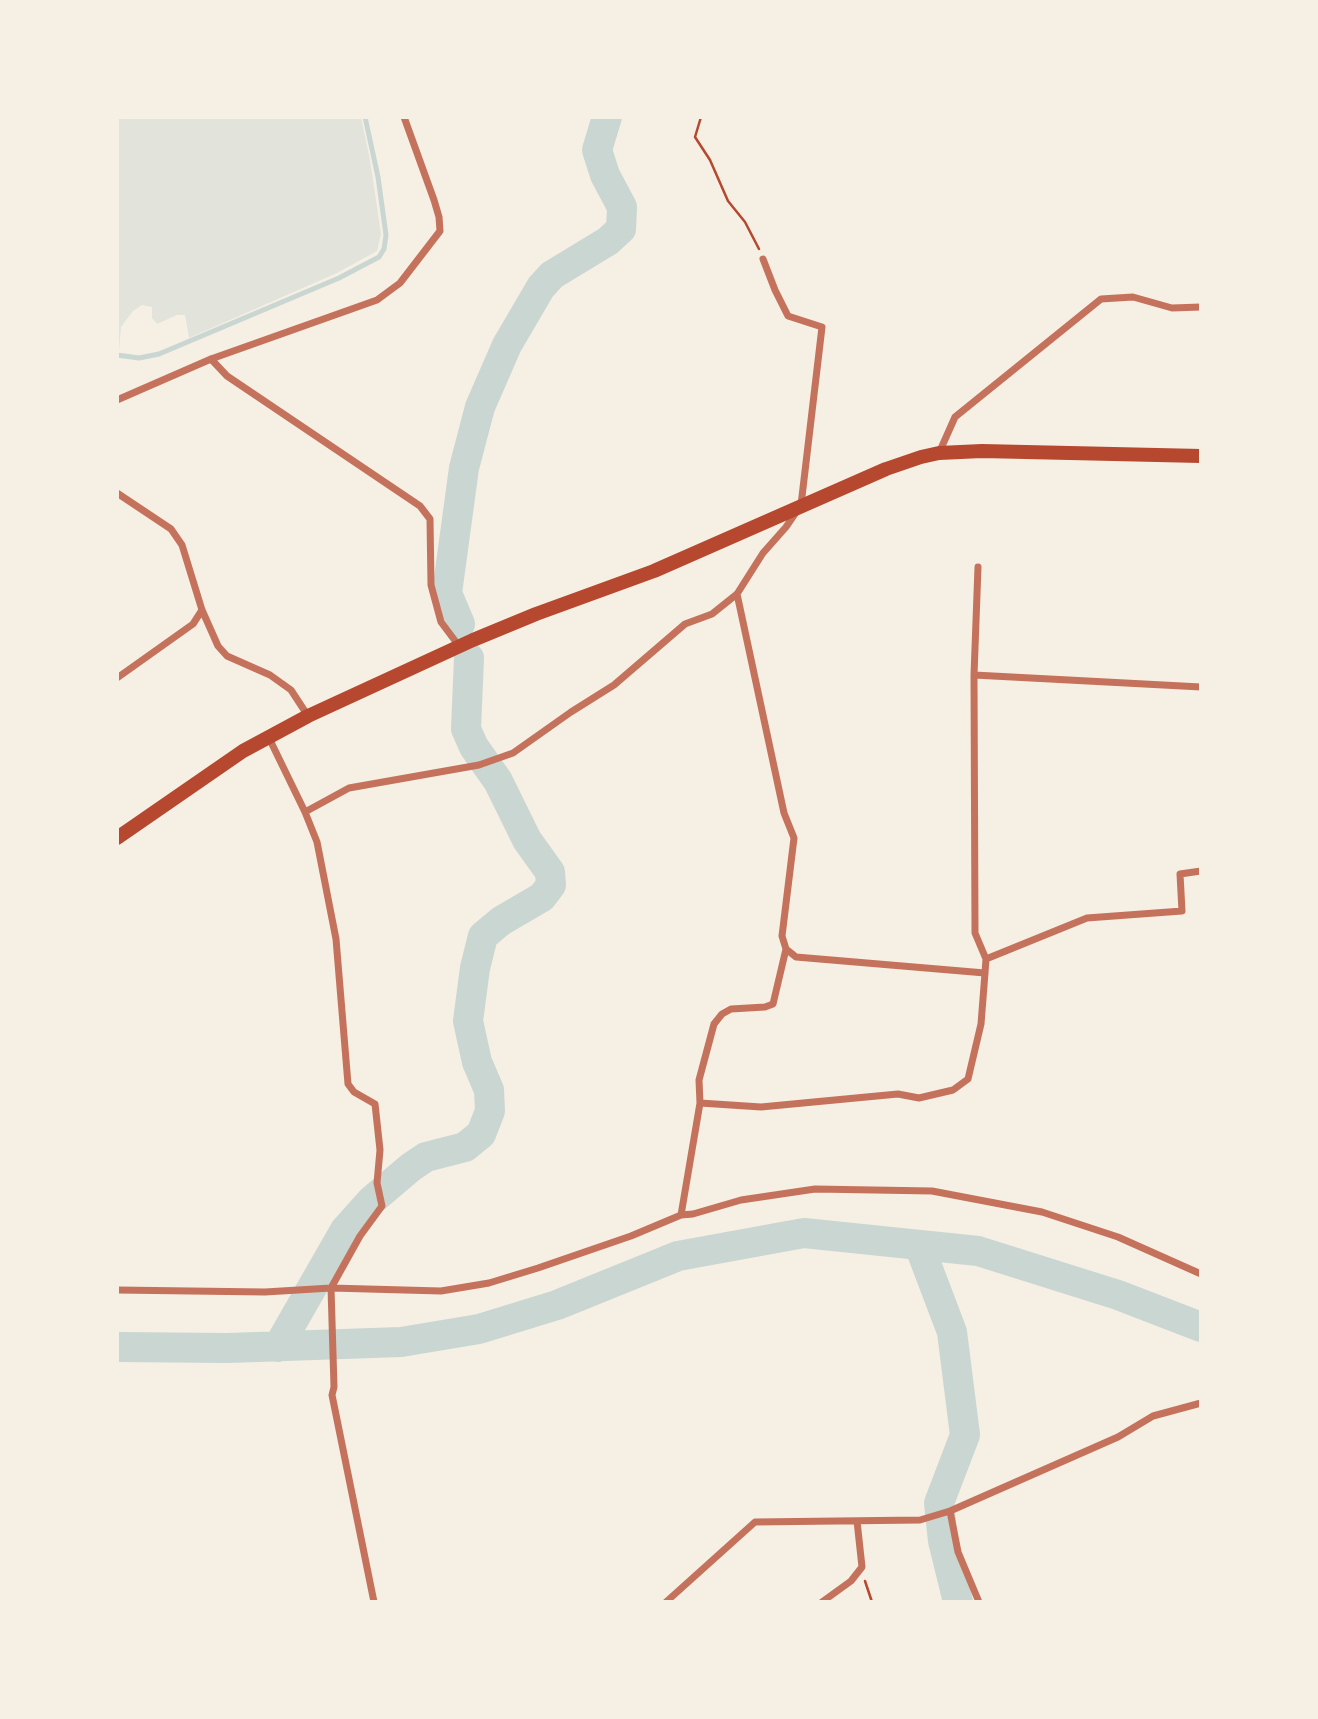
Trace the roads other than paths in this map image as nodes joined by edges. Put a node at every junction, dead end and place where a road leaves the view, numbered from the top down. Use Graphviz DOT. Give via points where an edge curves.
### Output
graph roads {
  1 [pos="404,117"];
  2 [pos="763,258"];
  3 [pos="1201,307"];
  4 [pos="211,359"];
  5 [pos="117,400"];
  6 [pos="939,453"];
  7 [pos="1201,456"];
  8 [pos="117,493"];
  9 [pos="801,505"];
  10 [pos="978,566"];
  11 [pos="737,594"];
  12 [pos="202,610"];
  13 [pos="458,646"];
  14 [pos="974,675"];
  15 [pos="117,678"];
  16 [pos="1201,687"];
  17 [pos="308,716"];
  18 [pos="269,738"];
  19 [pos="305,812"];
  20 [pos="117,838"];
  21 [pos="1201,871"];
  22 [pos="786,949"];
  23 [pos="986,958"];
  24 [pos="985,973"];
  25 [pos="700,1104"];
  26 [pos="681,1215"];
  27 [pos="1201,1274"];
  28 [pos="331,1288"];
  29 [pos="117,1290"];
  30 [pos="1201,1403"];
  31 [pos="950,1511"];
  32 [pos="857,1521"];
  33 [pos="374,1602"];
  34 [pos="666,1602"];
  35 [pos="822,1602"];
  36 [pos="979,1602"];
  1 -- 4 [label="street" via="434,200 440,231 400,284 377,300"];
  2 -- 9 [label="street" via="788,316 822,327"];
  3 -- 6 [label="street" via="1172,308 1133,297 1101,299 955,417"];
  4 -- 5 [label="street"];
  4 -- 13 [label="street" via="227,376 420,506 430,519 430,585 441,622"];
  6 -- 7 [label="main road"];
  6 -- 9 [label="main road" via="886,469"];
  8 -- 12 [label="street" via="172,529"];
  9 -- 11 [label="street"];
  9 -- 13 [label="main road" via="654,571"];
  10 -- 14 [label="street"];
  11 -- 19 [label="street" via="712,614 685,624 614,685 513,753 479,765 349,788"];
  11 -- 22 [label="street" via="784,813 794,838 782,936"];
  12 -- 15 [label="street" via="193,624"];
  12 -- 17 [label="street" via="227,656 291,690"];
  13 -- 17 [label="main road"];
  14 -- 16 [label="street"];
  14 -- 23 [label="street" via="975,933"];
  17 -- 18 [label="main road"];
  18 -- 19 [label="street"];
  18 -- 20 [label="main road"];
  19 -- 28 [label="street" via="317,842 336,939 348,1084 374,1104 380,1150 377,1183 382,1206"];
  21 -- 23 [label="street" via="1180,873 1182,911 1087,918"];
  22 -- 24 [label="street" via="796,957"];
  22 -- 25 [label="street" via="774,1004 731,1009 714,1024 699,1080"];
  23 -- 24 [label="street"];
  24 -- 25 [label="street" via="981,1024 968,1079 953,1090 919,1098 898,1094 761,1107"];
  25 -- 26 [label="street"];
  26 -- 27 [label="street" via="816,1189 932,1191 1042,1212 1118,1237"];
  26 -- 28 [label="street" via="489,1283 441,1291"];
  28 -- 29 [label="street"];
  28 -- 33 [label="street" via="332,1395"];
  30 -- 31 [label="street" via="1153,1416 1118,1437"];
  31 -- 32 [label="street" via="920,1520"];
  31 -- 36 [label="street" via="958,1552"];
  32 -- 34 [label="street" via="755,1522"];
  32 -- 35 [label="street" via="862,1567"];
}
